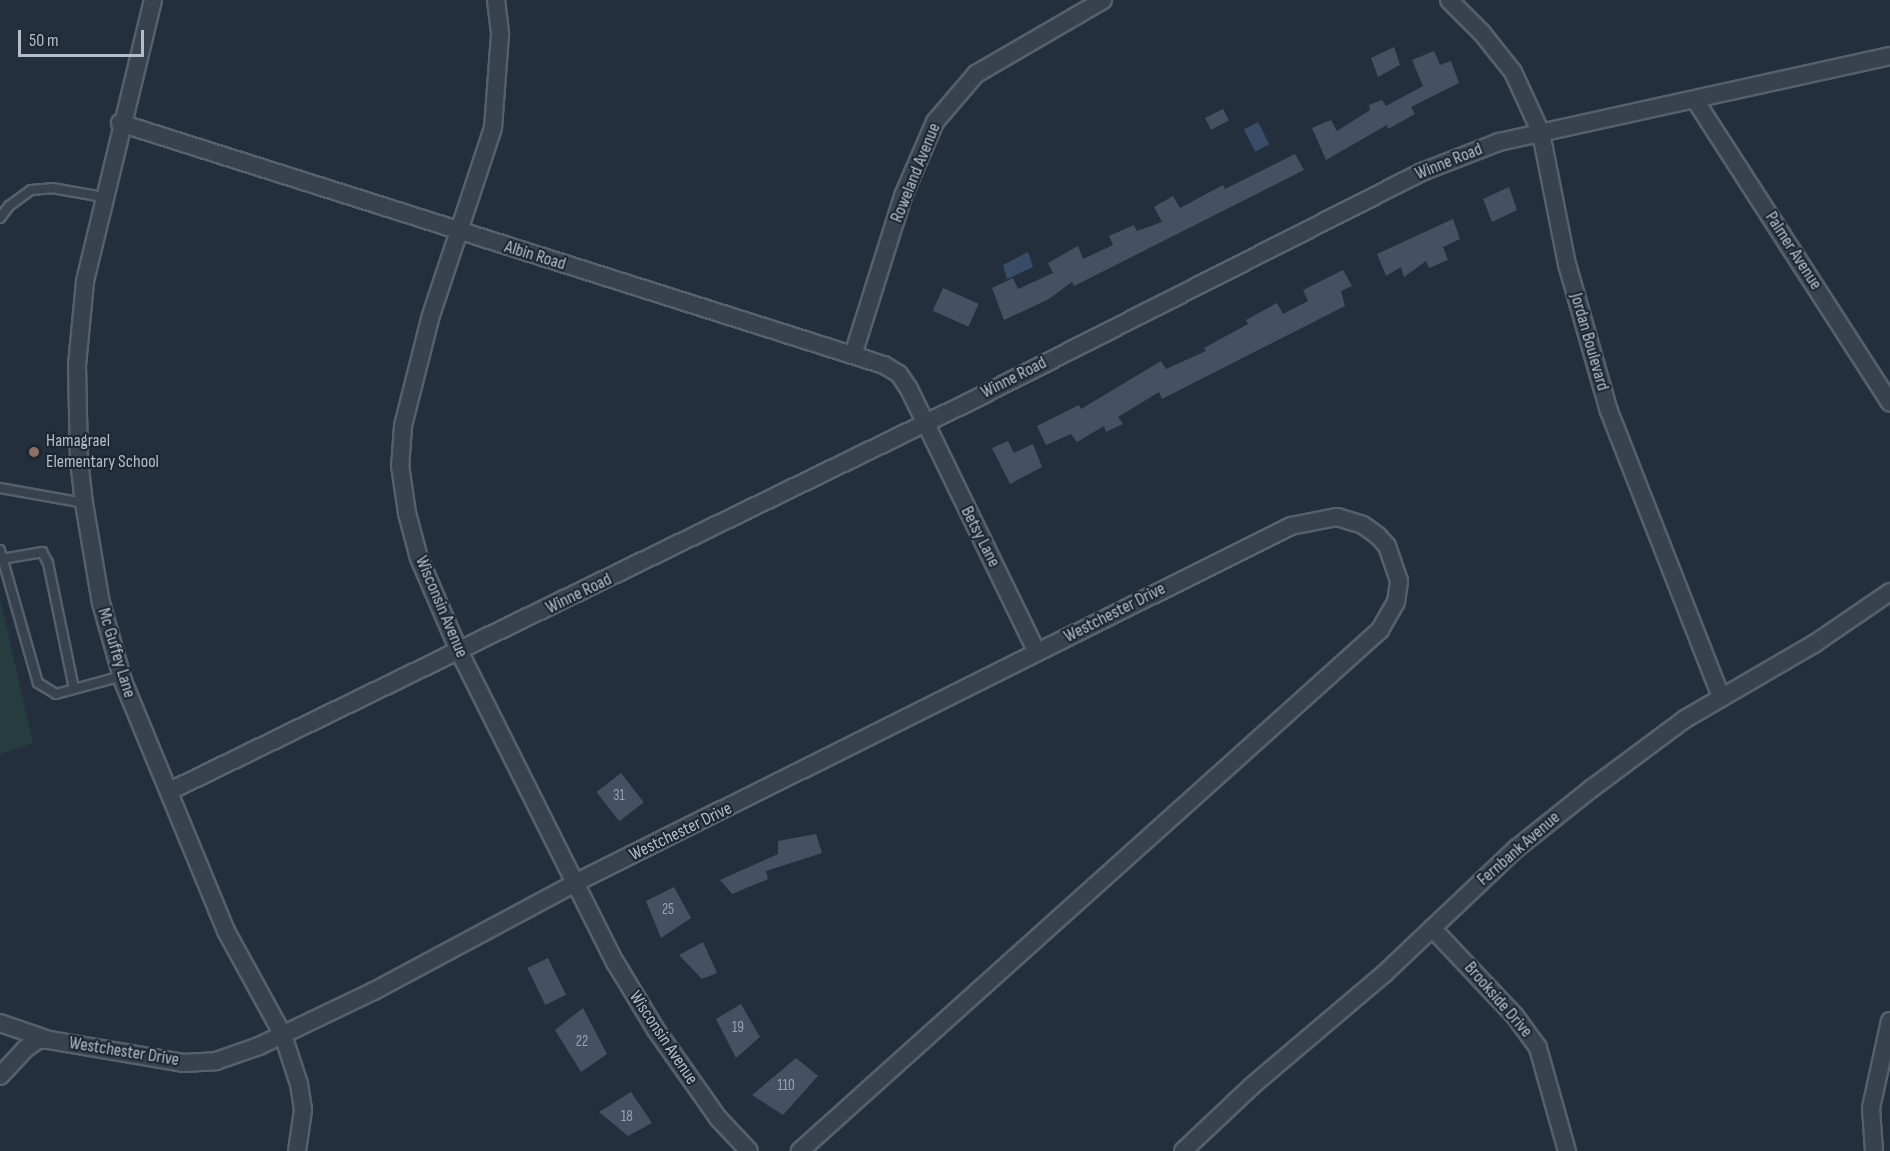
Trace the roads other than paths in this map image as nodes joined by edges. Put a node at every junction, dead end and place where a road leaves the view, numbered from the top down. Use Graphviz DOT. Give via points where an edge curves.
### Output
graph roads {
  1 [pos="153,0"];
  2 [pos="496,0"];
  3 [pos="1103,0"];
  4 [pos="1449,0"];
  5 [pos="1890,56"];
  6 [pos="1695,100"];
  7 [pos="120,123"];
  8 [pos="1541,132"];
  9 [pos="103,197"];
  10 [pos="0,218"];
  11 [pos="461,232"];
  12 [pos="853,355"];
  13 [pos="1890,403"];
  14 [pos="922,422"];
  15 [pos="0,488"];
  16 [pos="84,503"];
  17 [pos="1,555"];
  18 [pos="1890,592"];
  19 [pos="460,653"];
  20 [pos="1037,653"];
  21 [pos="122,676"];
  22 [pos="74,688"];
  23 [pos="1721,697"];
  24 [pos="170,791"];
  25 [pos="575,883"];
  26 [pos="1432,928"];
  27 [pos="1890,1021"];
  28 [pos="0,1023"];
  29 [pos="283,1035"];
  30 [pos="49,1040"];
  31 [pos="0,1076"];
  32 [pos="297,1151"];
  33 [pos="749,1151"];
  34 [pos="800,1151"];
  35 [pos="1183,1151"];
  36 [pos="1567,1151"];
  37 [pos="1874,1151"];
  1 -- 7 [label="street, Mc Guffey Lane"];
  2 -- 11 [label="street, Wisconsin Avenue" via="500,35 493,128"];
  3 -- 12 [label="street, Roweland Avenue" via="976,74 935,122 903,196"];
  4 -- 8 [label="street, Jordan Boulevard" via="1513,72"];
  5 -- 6 [label="street, Winne Road"];
  6 -- 8 [label="street, Winne Road"];
  6 -- 13 [label="street, Palmer Avenue"];
  7 -- 9 [label="street, Mc Guffey Lane"];
  7 -- 11 [label="street, Albin Road"];
  8 -- 14 [label="street, Winne Road" via="1499,142 1422,172 965,404"];
  8 -- 23 [label="street, Jordan Boulevard" via="1567,264 1609,411"];
  9 -- 10 [label="lane" via="52,188 30,190"];
  9 -- 16 [label="street, Mc Guffey Lane" via="85,282 77,365"];
  11 -- 12 [label="street, Albin Road"];
  11 -- 19 [label="street, Wisconsin Avenue" via="414,375 403,426 400,465 419,558"];
  12 -- 14 [label="street, Albin Road" via="899,374"];
  14 -- 19 [label="street, Winne Road"];
  14 -- 20 [label="street, Betsy Lane"];
  15 -- 16 [label="lane"];
  16 -- 21 [label="street, Mc Guffey Lane" via="101,603"];
  17 -- 22 [label="lane" via="38,683 56,694"];
  17 -- 22 [label="lane" via="42,552 48,563"];
  18 -- 23 [label="street, Fernbank Avenue" via="1814,644"];
  19 -- 24 [label="street, Winne Road"];
  19 -- 25 [label="street, Wisconsin Avenue"];
  20 -- 25 [label="street, Westchester Drive"];
  20 -- 34 [label="street, Westchester Drive" via="1217,560 1312,520 1337,517 1363,525 1387,546 1398,570 1396,602 1380,630"];
  21 -- 22 [label="lane"];
  21 -- 24 [label="street, Mc Guffey Lane" via="146,743"];
  23 -- 26 [label="street, Fernbank Avenue" via="1591,789 1517,848"];
  24 -- 29 [label="street, Mc Guffey Lane" via="226,930"];
  25 -- 29 [label="street, Westchester Drive"];
  25 -- 33 [label="street, Wisconsin Avenue" via="615,962 656,1030 718,1118"];
  26 -- 35 [label="street, Fernbank Avenue"];
  26 -- 36 [label="street, Brookside Drive" via="1515,1016 1538,1048"];
  27 -- 37 [label="street" via="1871,1108"];
  28 -- 30 [label="street, Westchester Drive"];
  29 -- 30 [label="street, Westchester Drive" via="216,1061 183,1063"];
  29 -- 32 [label="street, Mc Guffey Lane" via="303,1110"];
  30 -- 31 [label="street" via="38,1040 25,1048"];
}
